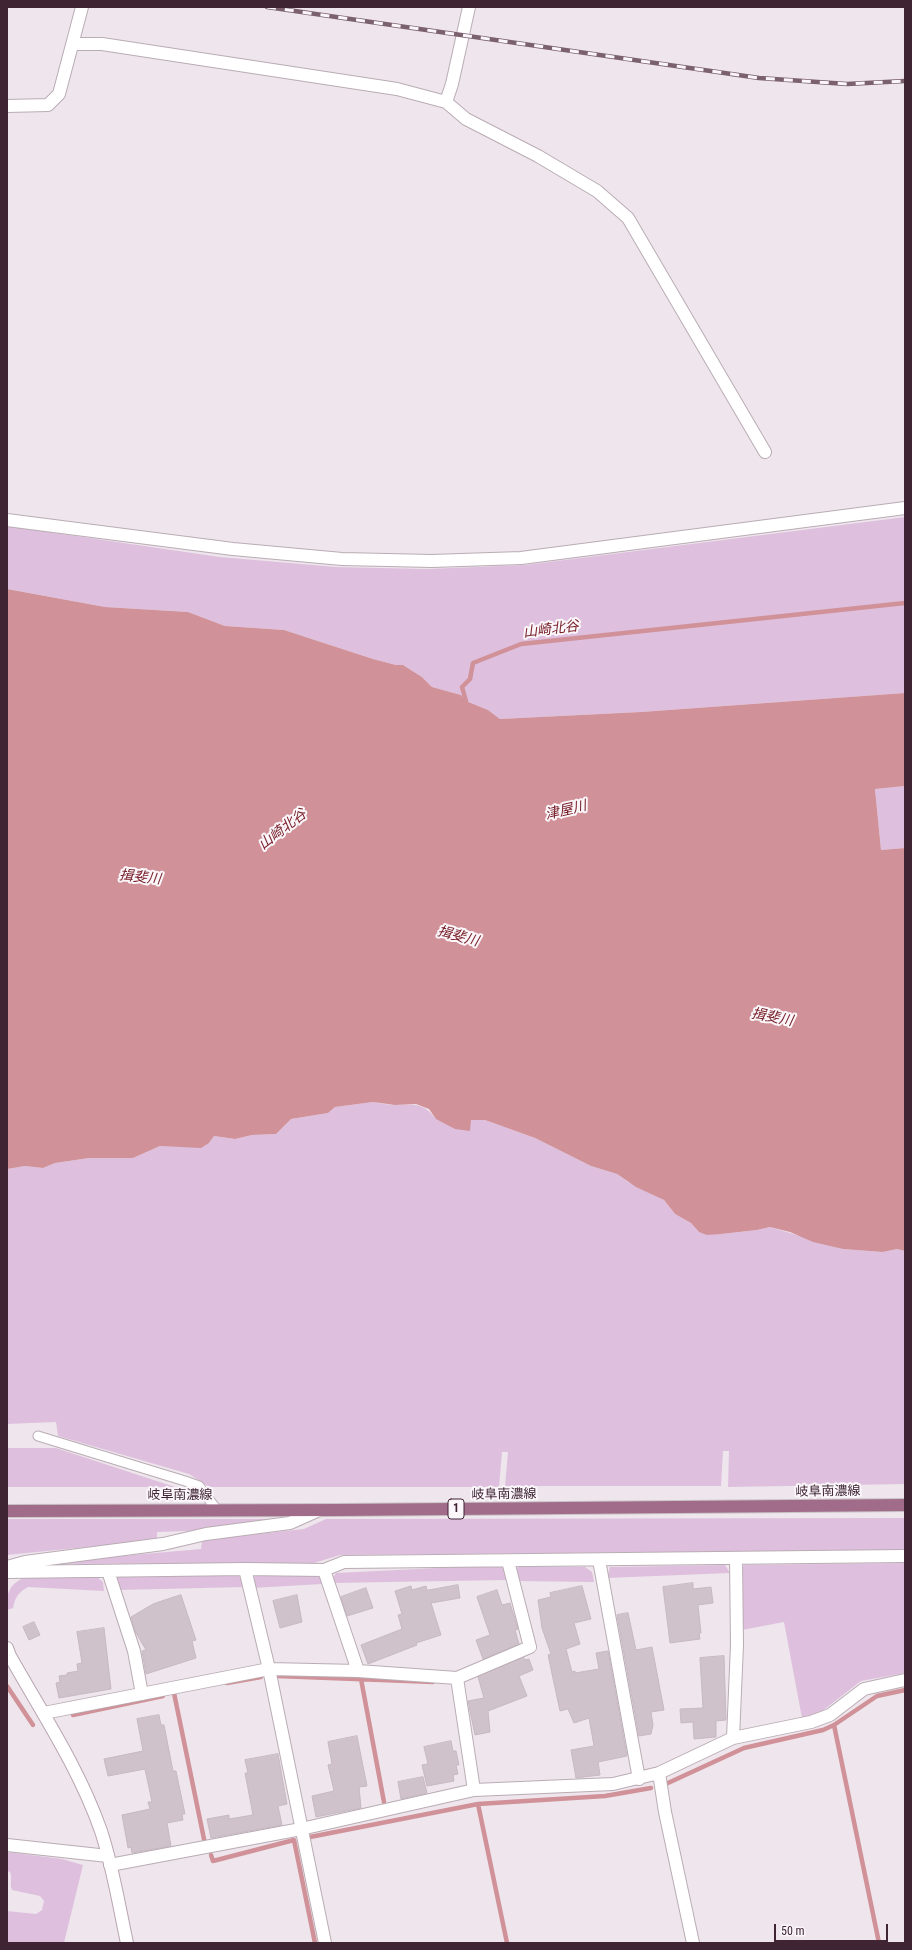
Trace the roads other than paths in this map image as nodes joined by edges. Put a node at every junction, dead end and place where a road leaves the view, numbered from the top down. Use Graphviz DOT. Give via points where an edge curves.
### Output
graph roads {
  1 [pos="82,7"];
  2 [pos="469,7"];
  3 [pos="73,44"];
  4 [pos="446,102"];
  5 [pos="7,106"];
  6 [pos="764,452"];
  7 [pos="905,508"];
  8 [pos="7,520"];
  9 [pos="38,1436"];
  10 [pos="905,1505"];
  11 [pos="7,1510"];
  12 [pos="217,1510"];
  13 [pos="319,1510"];
  14 [pos="905,1556"];
  15 [pos="736,1558"];
  16 [pos="599,1560"];
  17 [pos="508,1561"];
  18 [pos="7,1567"];
  19 [pos="245,1569"];
  20 [pos="324,1570"];
  21 [pos="108,1571"];
  22 [pos="7,1572"];
  23 [pos="8,1654"];
  24 [pos="269,1669"];
  25 [pos="358,1671"];
  26 [pos="457,1678"];
  27 [pos="905,1680"];
  28 [pos="142,1694"];
  29 [pos="44,1714"];
  30 [pos="732,1738"];
  31 [pos="659,1773"];
  32 [pos="639,1779"];
  33 [pos="474,1790"];
  34 [pos="301,1829"];
  35 [pos="7,1845"];
  36 [pos="109,1861"];
  37 [pos="125,1943"];
  38 [pos="325,1943"];
  39 [pos="693,1943"];
  1 -- 3 [label="street"];
  2 -- 4 [label="street"];
  3 -- 4 [label="street" via="102,44 397,89"];
  3 -- 5 [label="street" via="59,94 48,105"];
  4 -- 6 [label="street" via="466,119 538,156 597,191 628,218"];
  7 -- 8 [label="street" via="521,558 432,561 342,559 233,550"];
  9 -- 12 [label="lane" via="185,1480 199,1486"];
  10 -- 13 [label="main road, 岐阜南濃線 / 1"];
  11 -- 12 [label="main road, 岐阜南濃線 / 1"];
  12 -- 13 [label="main road, 岐阜南濃線 / 1"];
  13 -- 18 [label="street" via="290,1523 206,1534 163,1544 25,1562"];
  14 -- 15 [label="street"];
  15 -- 16 [label="street"];
  15 -- 30 [label="street" via="737,1645"];
  16 -- 17 [label="street"];
  16 -- 32 [label="street"];
  17 -- 20 [label="street" via="344,1562"];
  17 -- 26 [label="street" via="530,1648"];
  19 -- 20 [label="street"];
  19 -- 21 [label="street"];
  19 -- 24 [label="street"];
  20 -- 25 [label="street"];
  21 -- 22 [label="street"];
  21 -- 28 [label="street" via="134,1651"];
  23 -- 29 [label="street"];
  24 -- 25 [label="street"];
  24 -- 28 [label="street"];
  24 -- 34 [label="street"];
  25 -- 26 [label="street"];
  26 -- 33 [label="street"];
  27 -- 30 [label="street" via="864,1689 830,1715 811,1722"];
  28 -- 29 [label="street"];
  29 -- 36 [label="street" via="88,1799 101,1831"];
  30 -- 31 [label="street"];
  31 -- 32 [label="street"];
  31 -- 39 [label="street"];
  32 -- 33 [label="street" via="613,1784"];
  33 -- 34 [label="street"];
  34 -- 36 [label="street"];
  34 -- 38 [label="street"];
  35 -- 36 [label="street"];
  36 -- 37 [label="street"];
}
